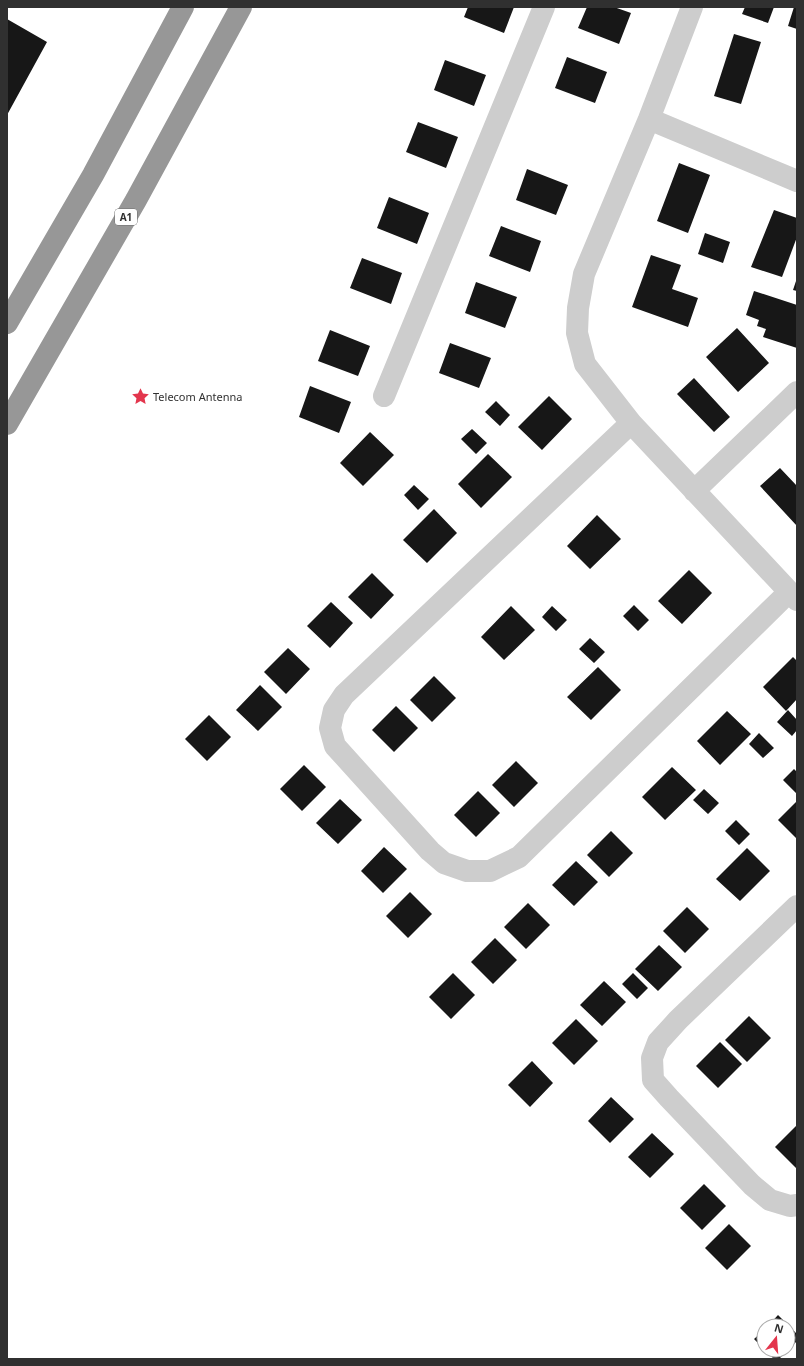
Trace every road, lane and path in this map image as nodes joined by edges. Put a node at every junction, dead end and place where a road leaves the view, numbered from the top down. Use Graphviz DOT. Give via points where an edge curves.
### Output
graph roads {
  1 [pos="183,7"];
  2 [pos="241,7"];
  3 [pos="544,7"];
  4 [pos="692,7"];
  5 [pos="649,119"];
  6 [pos="797,181"];
  7 [pos="7,324"];
  8 [pos="797,392"];
  9 [pos="384,396"];
  10 [pos="631,423"];
  11 [pos="7,424"];
  12 [pos="694,491"];
  13 [pos="793,596"];
  14 [pos="797,906"];
  15 [pos="797,1205"];
  1 -- 7 [label="highway" via="94,175"];
  2 -- 11 [label="highway, A1" via="136,200"];
  3 -- 9 [label="street"];
  4 -- 5 [label="street"];
  5 -- 6 [label="street"];
  5 -- 10 [label="street" via="584,274 578,308 577,334 585,364"];
  8 -- 12 [label="street"];
  10 -- 12 [label="street"];
  10 -- 13 [label="street" via="344,695 334,710 330,728 335,746 430,851 444,863 467,871 490,871 519,857"];
  12 -- 13 [label="street"];
  14 -- 15 [label="street" via="678,1020 658,1042 652,1058 653,1080 752,1184 770,1200 790,1206"];
}
